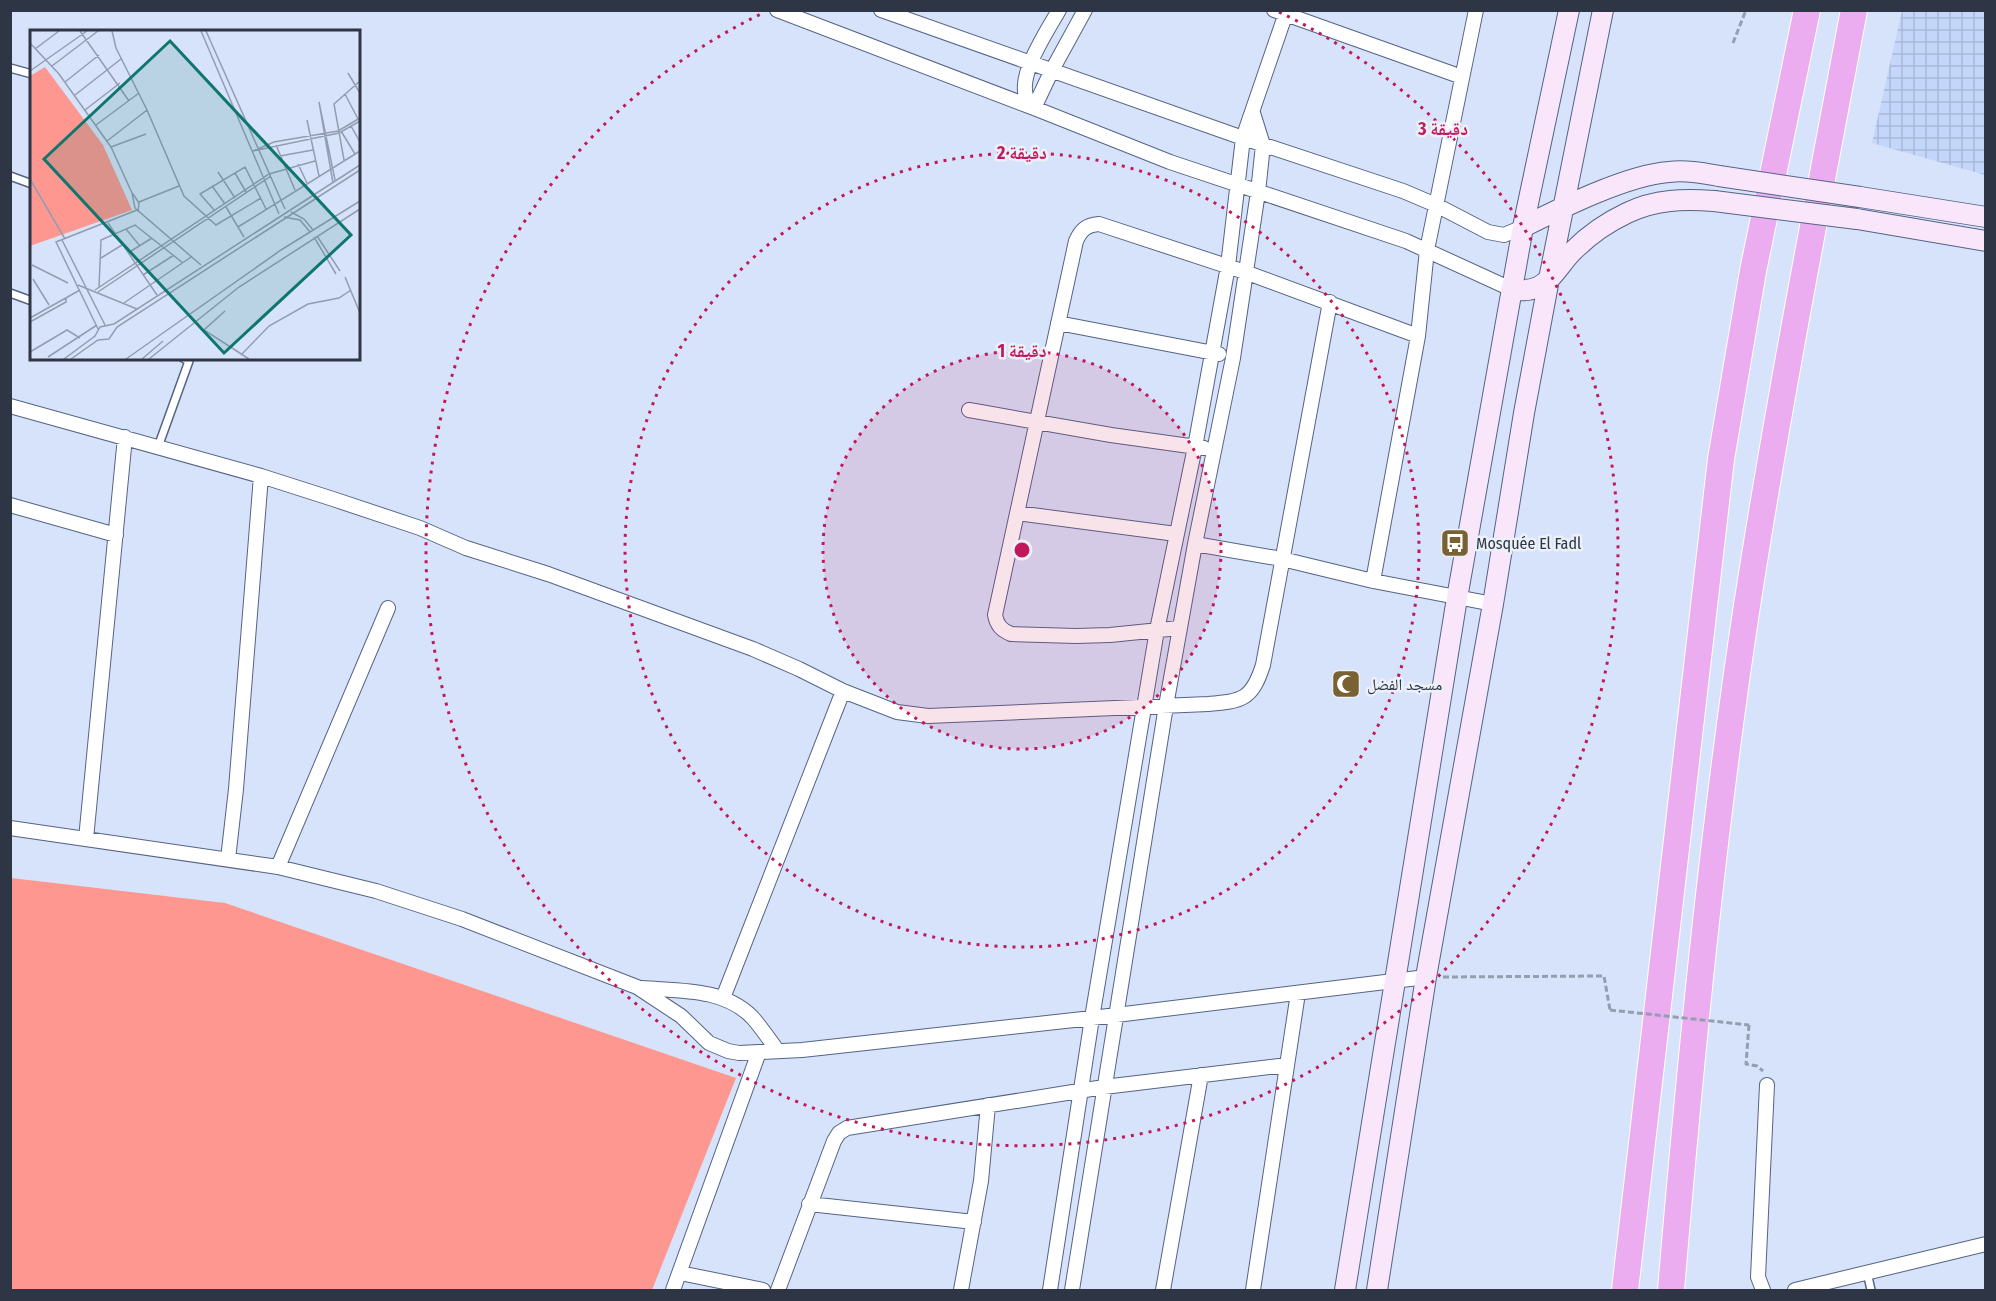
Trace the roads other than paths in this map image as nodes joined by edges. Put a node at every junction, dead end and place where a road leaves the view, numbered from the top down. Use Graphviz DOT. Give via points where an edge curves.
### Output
graph roads {
  1 [pos="777,10"];
  2 [pos="880,10"];
  3 [pos="1059,10"];
  4 [pos="1085,10"];
  5 [pos="1476,10"];
  6 [pos="1569,10"];
  7 [pos="1603,10"];
  8 [pos="1807,10"];
  9 [pos="1854,10"];
  10 [pos="1282,12"];
  11 [pos="1030,64"];
  12 [pos="10,68"];
  13 [pos="1051,72"];
  14 [pos="30,73"];
  15 [pos="1462,77"];
  16 [pos="1034,108"];
  17 [pos="1253,113"];
  18 [pos="1243,138"];
  19 [pos="1263,145"];
  20 [pos="10,176"];
  21 [pos="30,183"];
  22 [pos="1238,185"];
  23 [pos="1258,192"];
  24 [pos="1436,205"];
  25 [pos="1564,207"];
  26 [pos="1986,217"];
  27 [pos="1523,227"];
  28 [pos="1986,241"];
  29 [pos="1427,250"];
  30 [pos="1228,266"];
  31 [pos="1245,272"];
  32 [pos="1549,279"];
  33 [pos="1511,289"];
  34 [pos="10,293"];
  35 [pos="30,300"];
  36 [pos="1330,303"];
  37 [pos="1058,323"];
  38 [pos="1418,336"];
  39 [pos="1212,352"];
  40 [pos="1233,358"];
  41 [pos="187,360"];
  42 [pos="10,406"];
  43 [pos="969,410"];
  44 [pos="1035,422"];
  45 [pos="125,437"];
  46 [pos="158,447"];
  47 [pos="1195,447"];
  48 [pos="1215,449"];
  49 [pos="261,476"];
  50 [pos="10,505"];
  51 [pos="1017,513"];
  52 [pos="1176,534"];
  53 [pos="116,535"];
  54 [pos="1195,544"];
  55 [pos="1282,559"];
  56 [pos="1373,580"];
  57 [pos="1457,598"];
  58 [pos="1493,604"];
  59 [pos="388,608"];
  60 [pos="1179,628"];
  61 [pos="1157,630"];
  62 [pos="843,691"];
  63 [pos="1145,706"];
  64 [pos="1166,706"];
  65 [pos="10,828"];
  66 [pos="86,838"];
  67 [pos="228,859"];
  68 [pos="278,867"];
  69 [pos="1426,977"];
  70 [pos="1395,981"];
  71 [pos="637,987"];
  72 [pos="1298,993"];
  73 [pos="723,998"];
  74 [pos="1115,1015"];
  75 [pos="1092,1018"];
  76 [pos="777,1050"];
  77 [pos="759,1052"];
  78 [pos="1287,1065"];
  79 [pos="1201,1075"];
  80 [pos="1767,1084"];
  81 [pos="1104,1087"];
  82 [pos="1082,1091"];
  83 [pos="988,1105"];
  84 [pos="809,1204"];
  85 [pos="974,1222"];
  86 [pos="1986,1244"];
  87 [pos="1867,1272"];
  88 [pos="680,1273"];
  89 [pos="673,1290"];
  90 [pos="763,1290"];
  91 [pos="778,1290"];
  92 [pos="961,1290"];
  93 [pos="1050,1290"];
  94 [pos="1072,1290"];
  95 [pos="1163,1290"];
  96 [pos="1253,1290"];
  97 [pos="1345,1290"];
  98 [pos="1377,1290"];
  99 [pos="1625,1290"];
  100 [pos="1671,1290"];
  101 [pos="1763,1290"];
  102 [pos="1795,1290"];
  103 [pos="1871,1290"];
  1 -- 16 [label="street"];
  2 -- 11 [label="street"];
  3 -- 11 [label="street"];
  4 -- 13 [label="street"];
  5 -- 15 [label="street"];
  6 -- 27 [label="street"];
  7 -- 25 [label="street"];
  8 -- 99 [label="highway" via="1753,271 1722,459"];
  9 -- 100 [label="highway" via="1786,368 1746,614 1710,883"];
  10 -- 15 [label="street"];
  10 -- 17 [label="street"];
  11 -- 13 [label="street"];
  11 -- 16 [label="street" via="1024,87 1026,99"];
  12 -- 14 [label="lane"];
  13 -- 16 [label="street"];
  13 -- 18 [label="street"];
  15 -- 24 [label="street"];
  16 -- 22 [label="street"];
  17 -- 18 [label="street"];
  17 -- 19 [label="street"];
  18 -- 19 [label="street"];
  18 -- 22 [label="street"];
  19 -- 23 [label="street"];
  19 -- 24 [label="street"];
  20 -- 21 [label="lane"];
  22 -- 23 [label="street"];
  22 -- 30 [label="street"];
  23 -- 29 [label="street"];
  23 -- 31 [label="street"];
  24 -- 27 [label="street" via="1496,235"];
  24 -- 29 [label="street"];
  25 -- 26 [label="street, bridge" via="1641,177 1693,171"];
  25 -- 27 [label="street"];
  25 -- 32 [label="street"];
  27 -- 33 [label="street"];
  28 -- 32 [label="street, bridge" via="1857,219 1676,199 1629,212 1591,235"];
  29 -- 33 [label="street"];
  29 -- 38 [label="street"];
  30 -- 31 [label="street"];
  30 -- 37 [label="street" via="1092,225 1080,233 1076,242"];
  30 -- 39 [label="street"];
  31 -- 36 [label="street"];
  31 -- 40 [label="street"];
  32 -- 33 [label="street" via="1532,290"];
  32 -- 58 [label="street"];
  33 -- 57 [label="street"];
  34 -- 35 [label="lane"];
  36 -- 38 [label="street"];
  36 -- 55 [label="street"];
  37 -- 39 [label="street"];
  37 -- 44 [label="street"];
  38 -- 56 [label="street"];
  39 -- 40 [label="street"];
  39 -- 47 [label="street"];
  40 -- 48 [label="street"];
  41 -- 46 [label="lane"];
  42 -- 45 [label="street"];
  43 -- 44 [label="street"];
  44 -- 47 [label="street"];
  44 -- 51 [label="street"];
  45 -- 46 [label="street"];
  45 -- 53 [label="street"];
  46 -- 49 [label="street"];
  47 -- 48 [label="street"];
  47 -- 52 [label="street"];
  48 -- 54 [label="street"];
  49 -- 62 [label="street" via="420,528 466,548 742,645"];
  49 -- 67 [label="street"];
  50 -- 53 [label="street"];
  51 -- 52 [label="street"];
  51 -- 61 [label="street" via="995,615 1002,630 1011,634 1076,636"];
  52 -- 61 [label="street"];
  53 -- 66 [label="street"];
  54 -- 55 [label="street"];
  54 -- 60 [label="street"];
  55 -- 56 [label="street"];
  55 -- 64 [label="street" via="1263,665 1252,691 1239,700"];
  56 -- 57 [label="street"];
  57 -- 58 [label="street"];
  57 -- 70 [label="street"];
  58 -- 69 [label="street"];
  59 -- 68 [label="street"];
  60 -- 61 [label="street"];
  60 -- 64 [label="street"];
  61 -- 63 [label="street"];
  62 -- 63 [label="street" via="897,712 928,716"];
  62 -- 73 [label="street"];
  63 -- 64 [label="street"];
  63 -- 75 [label="street"];
  64 -- 74 [label="street"];
  65 -- 66 [label="street"];
  66 -- 67 [label="street"];
  67 -- 68 [label="street"];
  68 -- 71 [label="street" via="417,903"];
  69 -- 70 [label="street"];
  69 -- 98 [label="street"];
  70 -- 72 [label="street"];
  70 -- 97 [label="street"];
  71 -- 73 [label="street"];
  71 -- 77 [label="street" via="668,1005 719,1048"];
  72 -- 74 [label="street"];
  72 -- 78 [label="street"];
  73 -- 76 [label="street" via="752,1018"];
  74 -- 75 [label="street"];
  74 -- 81 [label="street"];
  75 -- 76 [label="street"];
  75 -- 82 [label="street"];
  76 -- 77 [label="street"];
  77 -- 88 [label="street"];
  78 -- 79 [label="street"];
  78 -- 96 [label="street"];
  79 -- 81 [label="street"];
  79 -- 95 [label="street"];
  80 -- 101 [label="street" via="1758,1277"];
  81 -- 82 [label="street"];
  81 -- 94 [label="street"];
  82 -- 83 [label="street"];
  82 -- 93 [label="street"];
  83 -- 84 [label="street" via="847,1128 834,1141"];
  83 -- 85 [label="street"];
  84 -- 85 [label="street"];
  84 -- 91 [label="street"];
  85 -- 92 [label="street"];
  86 -- 87 [label="street"];
  87 -- 102 [label="street"];
  87 -- 103 [label="lane"];
  88 -- 89 [label="street"];
  88 -- 90 [label="street"];
}
